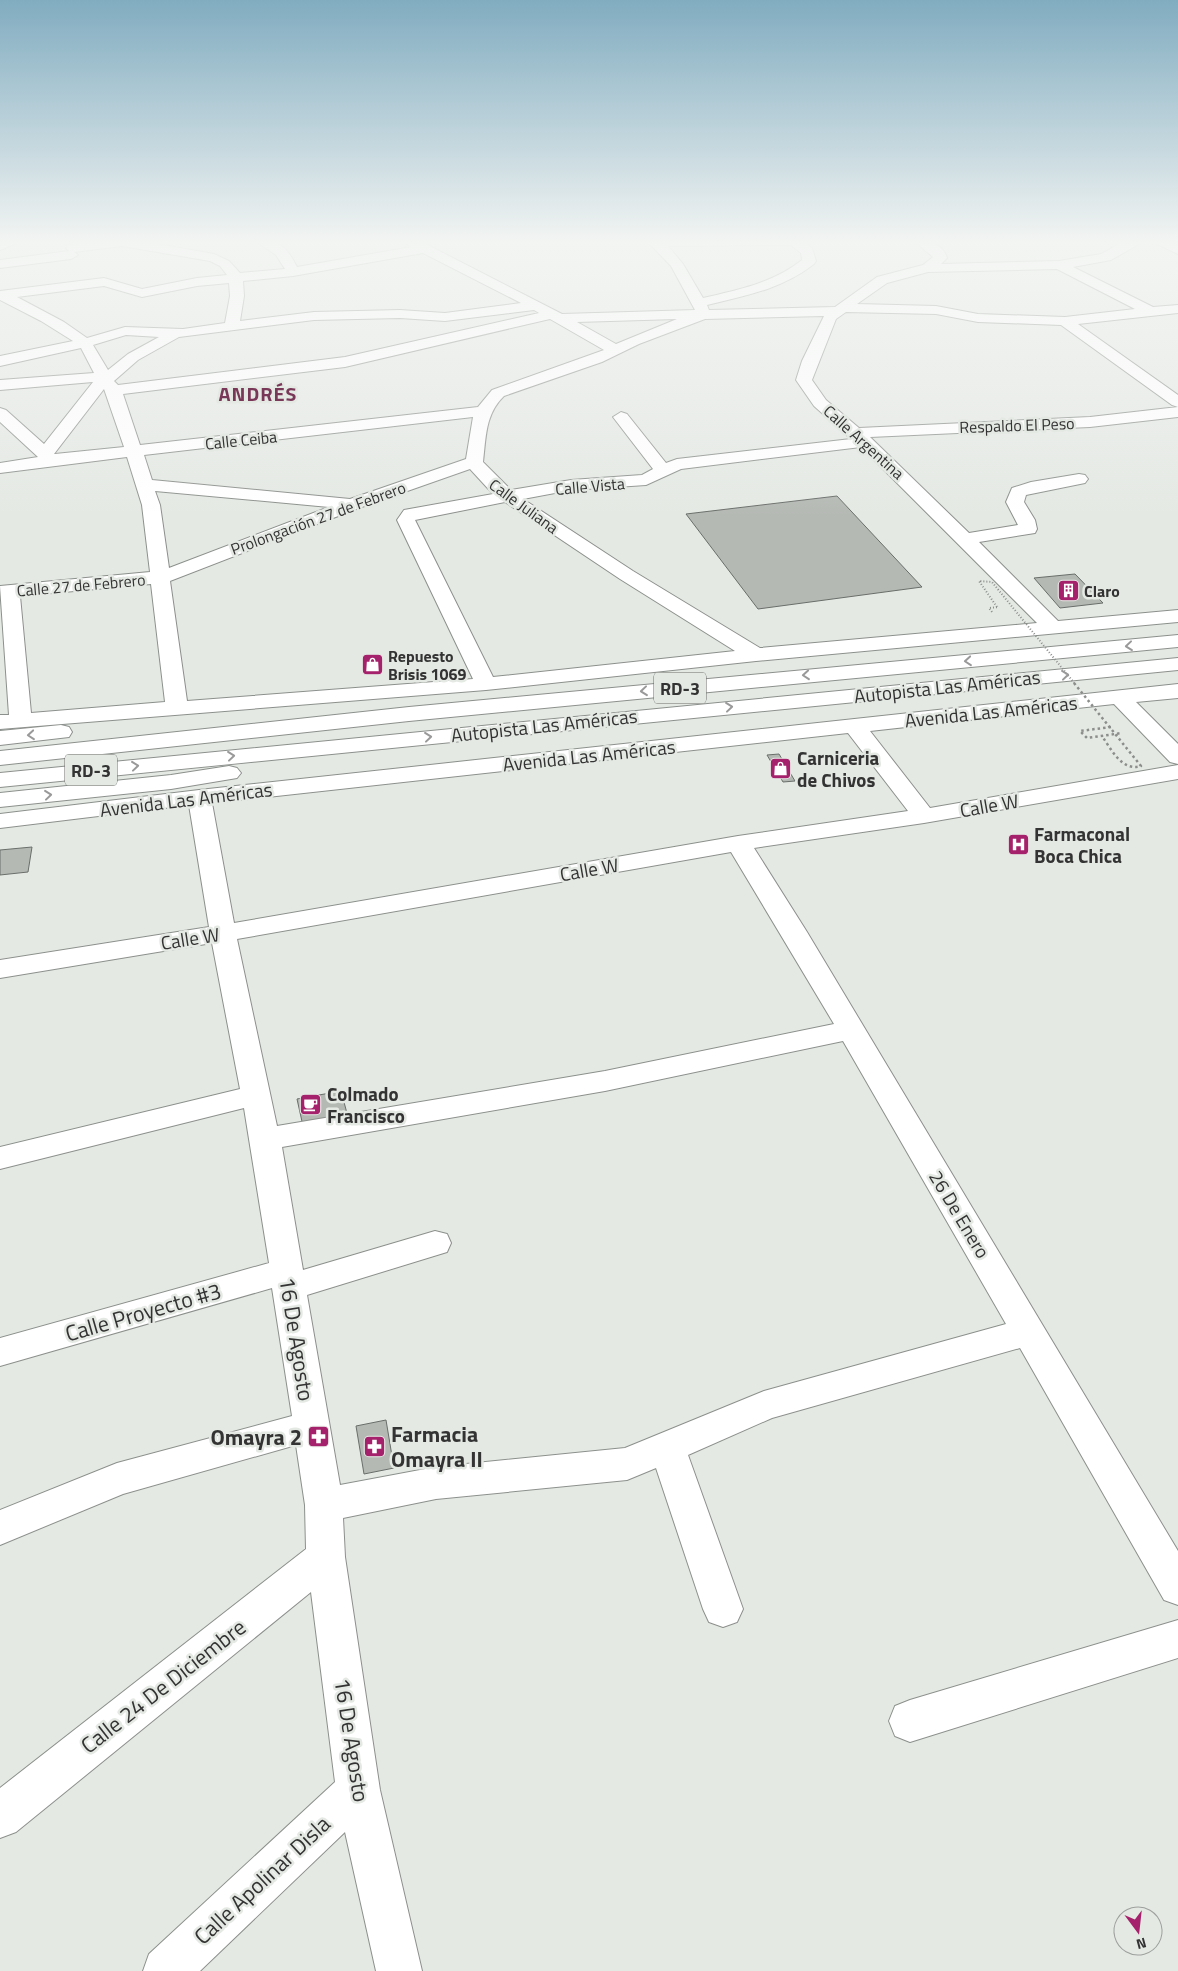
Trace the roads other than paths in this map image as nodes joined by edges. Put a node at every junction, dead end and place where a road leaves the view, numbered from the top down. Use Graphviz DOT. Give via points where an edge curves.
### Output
graph roads {
  1 [pos="67,332"];
  2 [pos="122,332"];
  3 [pos="142,332"];
  4 [pos="192,332"];
  5 [pos="483,332"];
  6 [pos="584,332"];
  7 [pos="653,332"];
  8 [pos="822,332"];
  9 [pos="1080,332"];
  10 [pos="176,334"];
  11 [pos="84,343"];
  12 [pos="615,350"];
  13 [pos="0,361"];
  14 [pos="107,383"];
  15 [pos="0,385"];
  16 [pos="1178,402"];
  17 [pos="482,411"];
  18 [pos="1178,412"];
  19 [pos="0,413"];
  20 [pos="621,417"];
  21 [pos="860,437"];
  22 [pos="134,450"];
  23 [pos="48,457"];
  24 [pos="474,462"];
  25 [pos="3,469"];
  26 [pos="664,472"];
  27 [pos="1079,479"];
  28 [pos="145,485"];
  29 [pos="508,496"];
  30 [pos="353,504"];
  31 [pos="416,512"];
  32 [pos="965,539"];
  33 [pos="162,577"];
  34 [pos="5,592"];
  35 [pos="1178,616"];
  36 [pos="1054,628"];
  37 [pos="1178,642"];
  38 [pos="756,655"];
  39 [pos="1178,664"];
  40 [pos="486,684"];
  41 [pos="1178,691"];
  42 [pos="603,695"];
  43 [pos="1119,697"];
  44 [pos="177,709"];
  45 [pos="22,720"];
  46 [pos="0,722"];
  47 [pos="854,726"];
  48 [pos="0,738"];
  49 [pos="396,740"];
  50 [pos="182,750"];
  51 [pos="1178,756"];
  52 [pos="0,758"];
  53 [pos="1178,772"];
  54 [pos="0,780"];
  55 [pos="199,797"];
  56 [pos="0,800"];
  57 [pos="924,816"];
  58 [pos="0,822"];
  59 [pos="738,843"];
  60 [pos="223,933"];
  61 [pos="0,969"];
  62 [pos="851,1030"];
  63 [pos="256,1095"];
  64 [pos="265,1140"];
  65 [pos="0,1158"];
  66 [pos="435,1243"];
  67 [pos="288,1279"];
  68 [pos="1029,1332"];
  69 [pos="0,1352"];
  70 [pos="311,1426"];
  71 [pos="668,1447"];
  72 [pos="324,1506"];
  73 [pos="0,1528"];
  74 [pos="326,1557"];
  75 [pos="1178,1587"];
  76 [pos="723,1609"];
  77 [pos="1178,1639"];
  78 [pos="910,1721"];
  79 [pos="358,1790"];
  80 [pos="0,1816"];
  81 [pos="166,1971"];
  82 [pos="399,1971"];
  1 -- 11 [label="main road"];
  2 -- 11 [label="main road"];
  3 -- 10 [label="main road"];
  4 -- 10 [label="main road"];
  5 -- 14 [label="main road" via="345,362"];
  6 -- 12 [label="main road"];
  7 -- 12 [label="main road"];
  8 -- 21 [label="main road, Calle Argentina" via="804,380 820,403"];
  9 -- 16 [label="main road"];
  10 -- 14 [label="main road" via="133,358"];
  11 -- 13 [label="main road"];
  11 -- 14 [label="main road"];
  12 -- 17 [label="main road" via="498,393 490,398"];
  14 -- 15 [label="main road"];
  14 -- 22 [label="main road"];
  14 -- 23 [label="main road" via="90,394"];
  17 -- 22 [label="main road, Calle Ceiba"];
  17 -- 24 [label="main road, Calle Juliana"];
  18 -- 21 [label="main road, Respaldo El Peso" via="1090,422"];
  19 -- 23 [label="main road"];
  20 -- 26 [label="main road"];
  21 -- 26 [label="main road, Calle Vista" via="677,464"];
  21 -- 32 [label="main road, Calle Argentina"];
  22 -- 23 [label="main road, Calle Ceiba"];
  22 -- 28 [label="main road"];
  23 -- 25 [label="main road, Calle Ceiba"];
  24 -- 29 [label="main road, Calle Juliana" via="482,475"];
  24 -- 30 [label="main road, Prolongación 27 de Febrero"];
  26 -- 29 [label="main road, Calle Vista" via="639,481 570,486"];
  27 -- 32 [label="main road" via="1018,492 1015,502 1028,529"];
  28 -- 30 [label="main road, Calle Vista"];
  28 -- 33 [label="main road"];
  29 -- 31 [label="main road, Calle Vista"];
  29 -- 38 [label="main road, Calle Juliana" via="608,564"];
  30 -- 31 [label="main road, Calle Vista"];
  30 -- 33 [label="main road, Prolongación 27 de Febrero"];
  31 -- 40 [label="main road" via="406,520"];
  32 -- 36 [label="main road, Calle Argentina"];
  33 -- 34 [label="main road, Calle 27 de Febrero"];
  33 -- 44 [label="main road"];
  34 -- 45 [label="main road"];
  35 -- 36 [label="main road"];
  36 -- 38 [label="main road"];
  37 -- 42 [label="main road, Autopista Las Américas / RD-3, one-way"];
  38 -- 40 [label="main road"];
  49 -- 39 [label="main road, Autopista Las Américas / RD-3, one-way"];
  40 -- 44 [label="main road"];
  41 -- 43 [label="main road, Avenida Las Américas"];
  42 -- 48 [label="main road, one-way" via="250,714"];
  42 -- 50 [label="main road, Autopista Las Américas / RD-3"];
  43 -- 47 [label="main road, Avenida Las Américas"];
  43 -- 51 [label="main road"];
  44 -- 45 [label="main road"];
  45 -- 46 [label="main road"];
  47 -- 55 [label="main road, Avenida Las Américas"];
  47 -- 57 [label="main road"];
  50 -- 49 [label="main road, Autopista Las Américas / RD-3, one-way"];
  56 -- 49 [label="main road, one-way" via="171,782 304,762"];
  50 -- 52 [label="main road, Autopista Las Américas / RD-3"];
  54 -- 50 [label="main road, Autopista Las Américas / RD-3, one-way"];
  53 -- 57 [label="main road, Calle W"];
  55 -- 58 [label="main road, Avenida Las Américas"];
  55 -- 60 [label="main road, 16 De Agosto"];
  57 -- 59 [label="main road, Calle W"];
  59 -- 60 [label="main road, Calle W"];
  59 -- 62 [label="main road, 26 De Enero"];
  60 -- 61 [label="main road, Calle W"];
  60 -- 63 [label="main road, 16 De Agosto"];
  62 -- 64 [label="main road" via="605,1081"];
  62 -- 68 [label="main road, 26 De Enero"];
  63 -- 64 [label="main road, 16 De Agosto"];
  63 -- 65 [label="main road"];
  64 -- 67 [label="main road, 16 De Agosto"];
  66 -- 67 [label="main road, Calle Proyecto #3"];
  67 -- 69 [label="main road, Calle Proyecto #3"];
  67 -- 70 [label="main road, 16 De Agosto"];
  68 -- 71 [label="main road" via="764,1406"];
  68 -- 75 [label="main road, 26 De Enero"];
  70 -- 72 [label="main road, 16 De Agosto"];
  70 -- 73 [label="main road" via="117,1479"];
  71 -- 72 [label="main road" via="627,1464 436,1483"];
  71 -- 76 [label="main road"];
  72 -- 74 [label="main road, 16 De Agosto"];
  74 -- 79 [label="main road, 16 De Agosto"];
  74 -- 80 [label="main road, Calle 24 De Diciembre"];
  77 -- 78 [label="main road"];
  79 -- 81 [label="main road, Calle Apolinar Disla"];
  79 -- 82 [label="main road, 16 De Agosto"];
}
